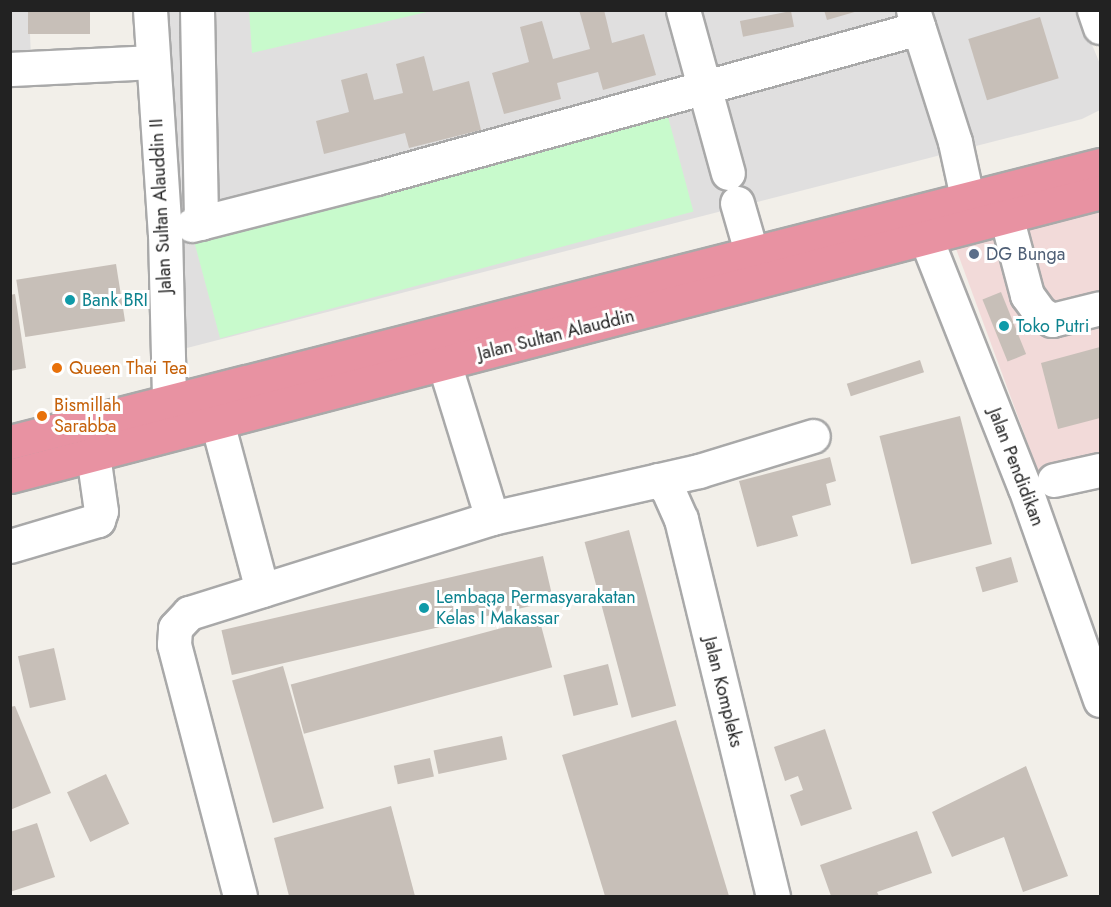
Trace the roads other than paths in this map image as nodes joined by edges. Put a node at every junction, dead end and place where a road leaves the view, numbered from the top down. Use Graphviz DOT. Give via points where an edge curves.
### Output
graph roads {
  1 [pos="150,10"];
  2 [pos="197,10"];
  3 [pos="683,10"];
  4 [pos="1094,10"];
  5 [pos="916,19"];
  6 [pos="1101,27"];
  7 [pos="153,62"];
  8 [pos="10,69"];
  9 [pos="703,86"];
  10 [pos="1101,165"];
  11 [pos="1101,192"];
  12 [pos="967,197"];
  13 [pos="740,214"];
  14 [pos="1006,216"];
  15 [pos="925,236"];
  16 [pos="1101,308"];
  17 [pos="444,363"];
  18 [pos="169,401"];
  19 [pos="217,422"];
  20 [pos="813,435"];
  21 [pos="10,442"];
  22 [pos="93,455"];
  23 [pos="1101,470"];
  24 [pos="10,476"];
  25 [pos="1054,480"];
  26 [pos="663,485"];
  27 [pos="492,518"];
  28 [pos="10,546"];
  29 [pos="262,590"];
  30 [pos="1101,700"];
  31 [pos="240,897"];
  32 [pos="773,897"];
  1 -- 7 [label="street, Jalan Sultan Alauddin II"];
  2 -- 9 [label="street" via="197,224"];
  3 -- 9 [label="street"];
  4 -- 6 [label="street"];
  5 -- 9 [label="street"];
  5 -- 12 [label="street" via="958,153"];
  7 -- 8 [label="street"];
  7 -- 18 [label="street, Jalan Sultan Alauddin II" via="165,233"];
  9 -- 13 [label="street"];
  10 -- 12 [label="highway, Jalan Sultan Alauddin"];
  11 -- 14 [label="highway, Jalan Sultan Alauddin"];
  12 -- 13 [label="highway, Jalan Sultan Alauddin"];
  13 -- 18 [label="highway, Jalan Sultan Alauddin"];
  14 -- 15 [label="highway, Jalan Sultan Alauddin"];
  14 -- 16 [label="street" via="1027,295 1040,313 1052,320"];
  15 -- 17 [label="highway, Jalan Sultan Alauddin"];
  15 -- 30 [label="street, Jalan Pendidikan" via="1025,488"];
  17 -- 19 [label="highway, Jalan Sultan Alauddin"];
  17 -- 27 [label="street"];
  18 -- 21 [label="highway, Jalan Sultan Alauddin"];
  19 -- 22 [label="highway, Jalan Sultan Alauddin"];
  19 -- 29 [label="street"];
  20 -- 26 [label="street"];
  22 -- 24 [label="highway, Jalan Sultan Alauddin"];
  22 -- 28 [label="street" via="101,511 98,520"];
  23 -- 25 [label="street"];
  26 -- 27 [label="street"];
  26 -- 32 [label="street, Jalan Kompleks" via="681,519"];
  27 -- 29 [label="street"];
  29 -- 31 [label="street" via="189,613 173,635"];
}
